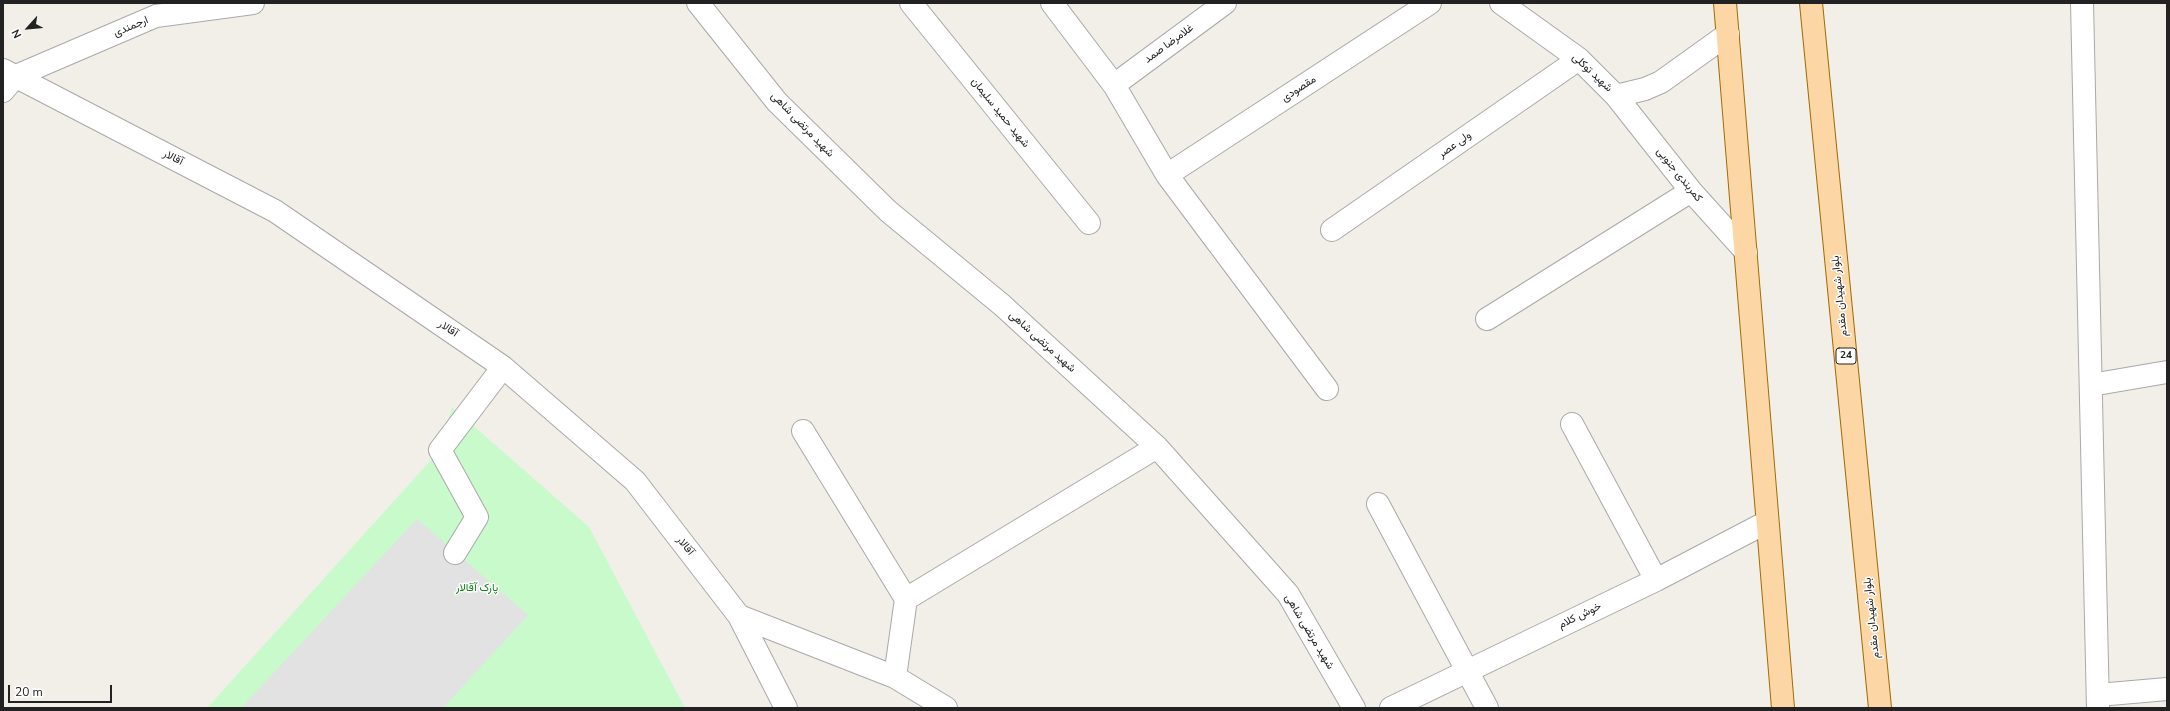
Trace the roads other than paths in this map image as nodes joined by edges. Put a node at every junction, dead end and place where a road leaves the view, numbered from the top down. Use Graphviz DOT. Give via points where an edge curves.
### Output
graph roads {
  1 [pos="253,3"];
  2 [pos="698,3"];
  3 [pos="911,3"];
  4 [pos="1225,3"];
  5 [pos="1430,3"];
  6 [pos="1501,3"];
  7 [pos="1725,3"];
  8 [pos="1811,3"];
  9 [pos="2082,3"];
  10 [pos="1056,5"];
  11 [pos="1728,34"];
  12 [pos="1579,59"];
  13 [pos="7,79"];
  14 [pos="1114,85"];
  15 [pos="1616,96"];
  16 [pos="1167,175"];
  17 [pos="1691,191"];
  18 [pos="1089,223"];
  19 [pos="1332,230"];
  20 [pos="1746,252"];
  21 [pos="1487,319"];
  22 [pos="503,367"];
  23 [pos="2167,372"];
  24 [pos="2091,385"];
  25 [pos="1327,389"];
  26 [pos="1572,424"];
  27 [pos="803,431"];
  28 [pos="1157,447"];
  29 [pos="1378,504"];
  30 [pos="1767,522"];
  31 [pos="455,553"];
  32 [pos="1656,580"];
  33 [pos="906,599"];
  34 [pos="739,616"];
  35 [pos="1468,671"];
  36 [pos="895,678"];
  37 [pos="2167,688"];
  38 [pos="2098,701"];
  39 [pos="786,708"];
  40 [pos="946,708"];
  41 [pos="1354,708"];
  42 [pos="1391,708"];
  43 [pos="1487,708"];
  44 [pos="1783,708"];
  45 [pos="1880,708"];
  1 -- 13 [label="street, ارجمندی" via="156,16"];
  2 -- 28 [label="street, شهید مرتضی شاهی" via="777,102 888,211 1002,305"];
  3 -- 18 [label="street, شهید حمید سلیمان"];
  4 -- 14 [label="street, غلامرضا صمد"];
  5 -- 16 [label="street, مقصودی"];
  6 -- 12 [label="street, شهید توکلی"];
  7 -- 11 [label="main road"];
  8 -- 45 [label="main road, بلوار شهیدان مقدم / 24"];
  9 -- 24 [label="street"];
  10 -- 14 [label="street"];
  11 -- 15 [label="street, شهید توکلی" via="1660,82 1645,89"];
  11 -- 20 [label="main road"];
  12 -- 15 [label="street, شهید توکلی"];
  12 -- 19 [label="street, ولی عصر"];
  13 -- 22 [label="street, آقالار" via="275,210"];
  14 -- 16 [label="street"];
  15 -- 17 [label="street, کمربندی جنوبی"];
  16 -- 25 [label="street"];
  17 -- 20 [label="street, کمربندی جنوبی"];
  17 -- 21 [label="street"];
  20 -- 30 [label="main road"];
  22 -- 31 [label="street" via="440,450 477,517"];
  22 -- 34 [label="street, آقالار" via="635,481"];
  23 -- 24 [label="street"];
  24 -- 38 [label="street"];
  26 -- 32 [label="street"];
  27 -- 33 [label="street"];
  28 -- 33 [label="street"];
  28 -- 41 [label="street, شهید مرتضی شاهی" via="1288,594"];
  29 -- 35 [label="street"];
  30 -- 32 [label="street, خوش کلام"];
  30 -- 44 [label="main road"];
  32 -- 35 [label="street, خوش کلام"];
  33 -- 36 [label="street"];
  34 -- 36 [label="street"];
  34 -- 39 [label="street, آقالار"];
  35 -- 42 [label="street, خوش کلام"];
  35 -- 43 [label="street"];
  36 -- 40 [label="street"];
  37 -- 38 [label="street"];
}
